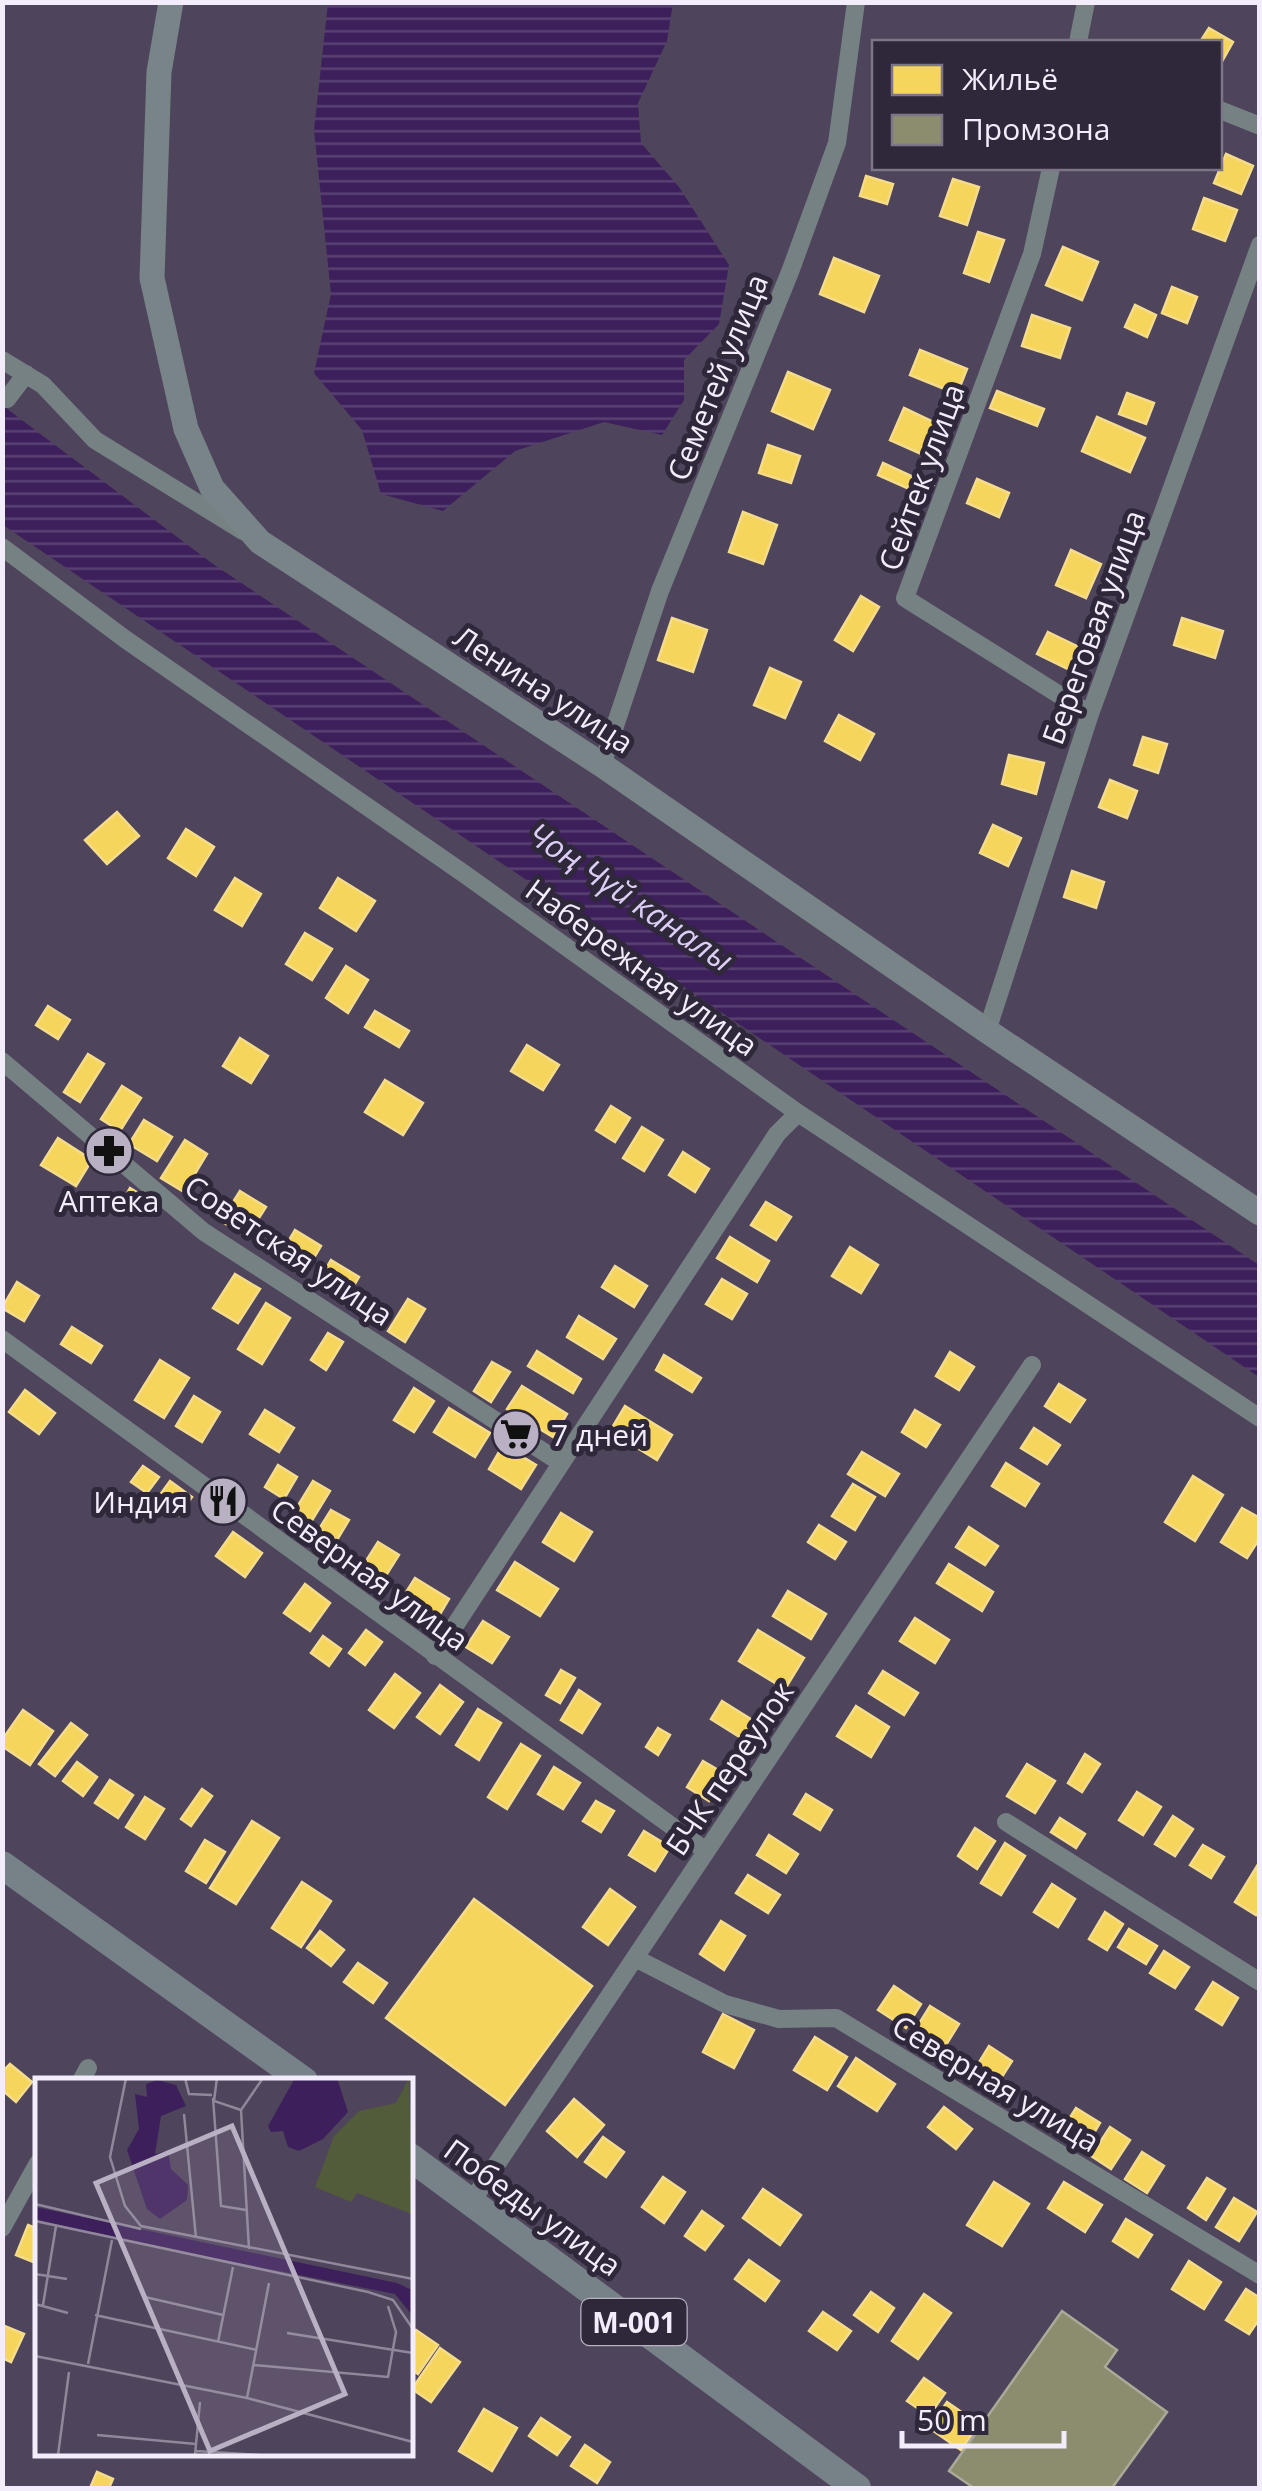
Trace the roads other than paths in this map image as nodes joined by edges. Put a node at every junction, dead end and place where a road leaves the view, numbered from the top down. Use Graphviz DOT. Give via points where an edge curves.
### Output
graph roads {
  1 [pos="171,2"];
  2 [pos="856,2"];
  3 [pos="1086,2"];
  4 [pos="1078,40"];
  5 [pos="1222,111"];
  6 [pos="1260,126"];
  7 [pos="1051,170"];
  8 [pos="1260,244"];
  9 [pos="2,360"];
  10 [pos="26,374"];
  11 [pos="6,399"];
  12 [pos="260,542"];
  13 [pos="2,548"];
  14 [pos="1090,714"];
  15 [pos="602,765"];
  16 [pos="987,1031"];
  17 [pos="2,1060"];
  18 [pos="798,1113"];
  19 [pos="1260,1212"];
  20 [pos="2,1339"];
  21 [pos="1032,1365"];
  22 [pos="1260,1418"];
  23 [pos="561,1463"];
  24 [pos="434,1656"];
  25 [pos="1006,1822"];
  26 [pos="706,1851"];
  27 [pos="2,1866"];
  28 [pos="635,1958"];
  29 [pos="1260,1982"];
  30 [pos="300,2078"];
  31 [pos="412,2158"];
  32 [pos="35,2168"];
  33 [pos="472,2201"];
  34 [pos="2,2228"];
  35 [pos="1260,2275"];
  36 [pos="857,2488"];
  1 -- 12 [label="street, Ленина улица" via="159,72 152,278 186,429 212,488"];
  2 -- 15 [label="street, Семетей улица" via="837,142 660,591"];
  3 -- 4 [label="street"];
  5 -- 6 [label="street"];
  7 -- 14 [label="street, Сейтек улица" via="1032,254 905,598"];
  8 -- 14 [label="street, Береговая улица"];
  9 -- 10 [label="street"];
  10 -- 11 [label="street"];
  10 -- 12 [label="street" via="96,440"];
  12 -- 15 [label="street, Ленина улица"];
  13 -- 18 [label="street, Набережная улица"];
  14 -- 16 [label="street, Береговая улица"];
  15 -- 16 [label="street, Ленина улица"];
  16 -- 19 [label="street, Ленина улица"];
  17 -- 23 [label="street, Советская улица" via="204,1232"];
  18 -- 22 [label="street, Набережная улица"];
  18 -- 23 [label="street" via="777,1134"];
  20 -- 24 [label="street, Северная улица"];
  21 -- 26 [label="street, БЧК переулок"];
  23 -- 24 [label="street"];
  24 -- 26 [label="street, Северная улица"];
  25 -- 29 [label="street"];
  26 -- 28 [label="street, БЧК переулок"];
  27 -- 30 [label="main road"];
  28 -- 33 [label="street, БЧК переулок"];
  28 -- 35 [label="street, Северная улица" via="725,2004 779,2019 836,2018"];
  31 -- 33 [label="main road, Победы улица / М-001"];
  32 -- 34 [label="street"];
  33 -- 36 [label="main road, Победы улица / М-001"];
}
